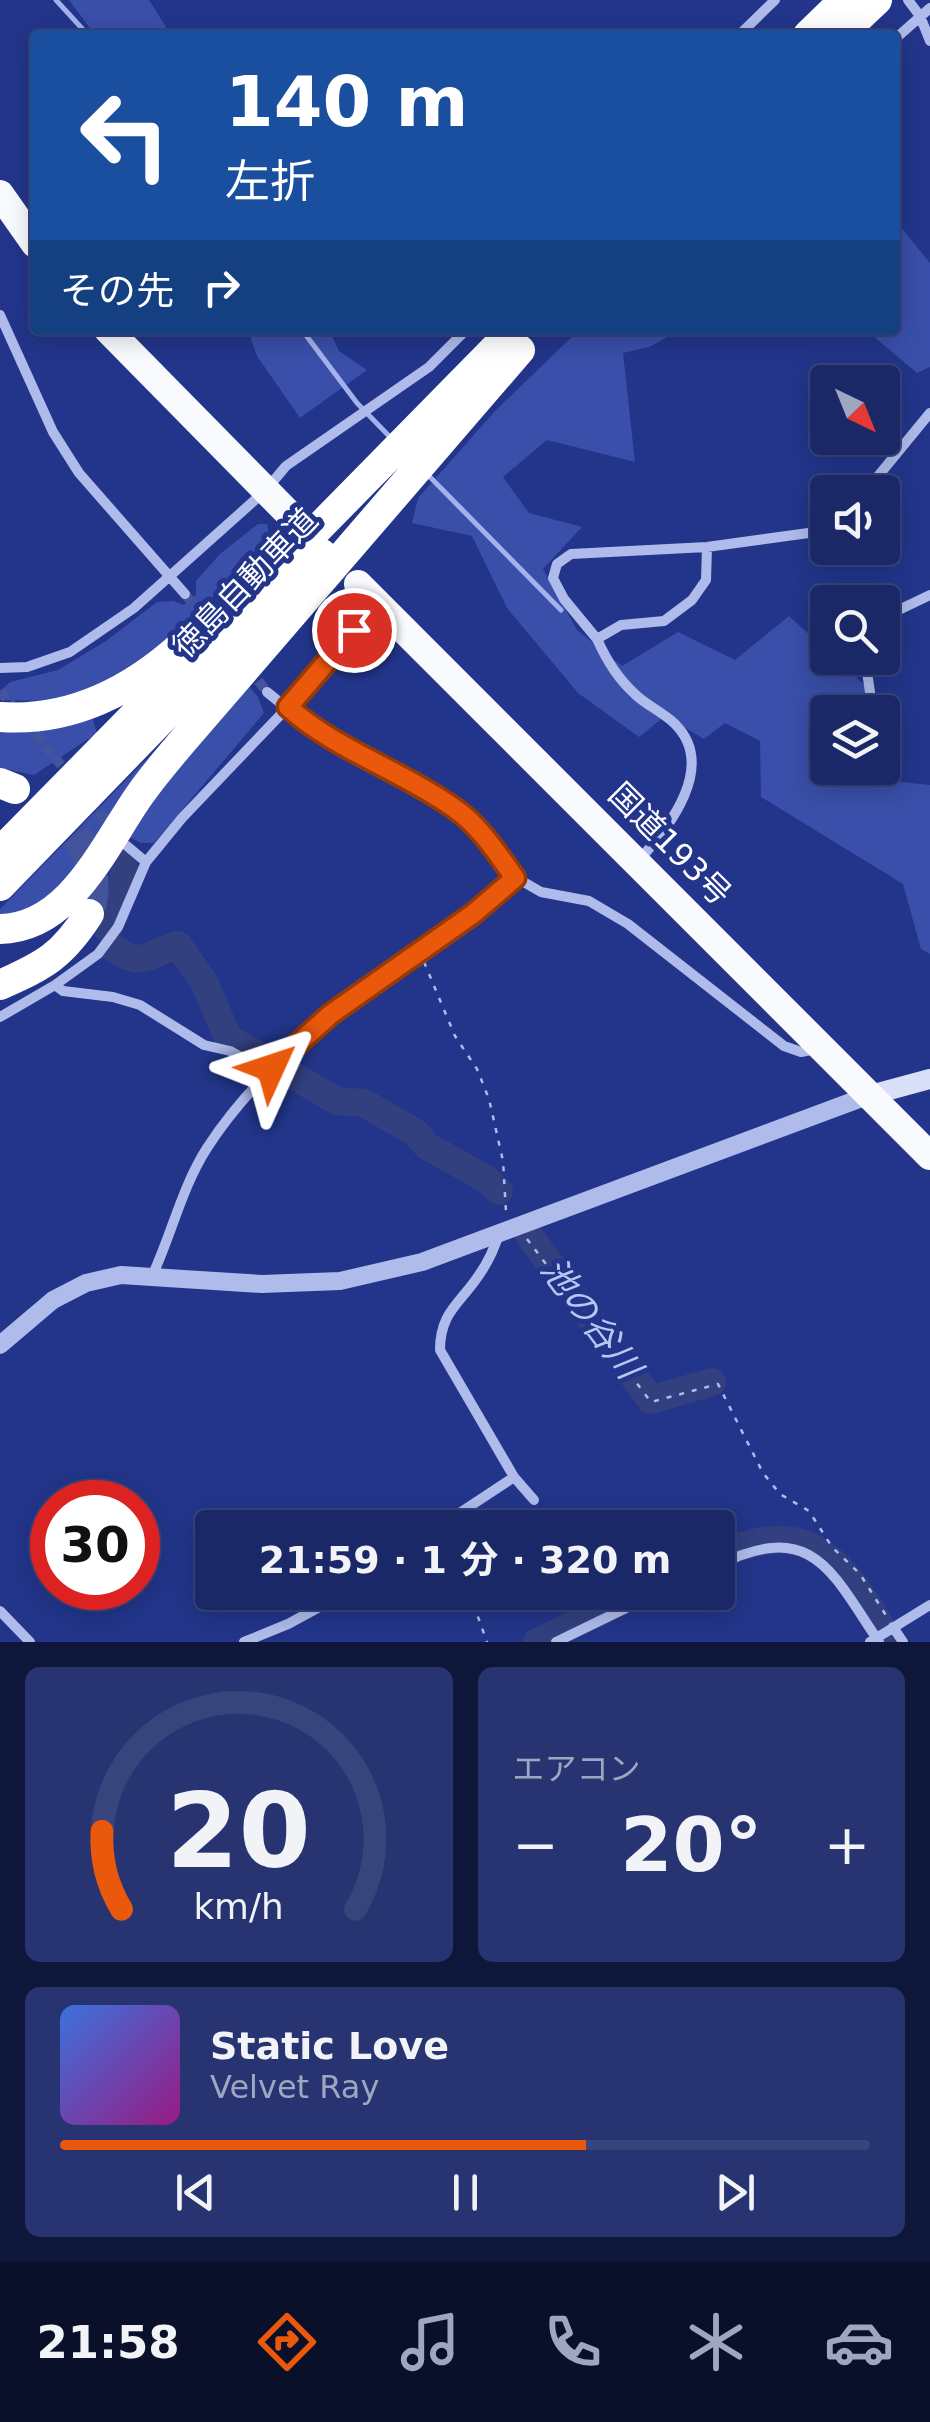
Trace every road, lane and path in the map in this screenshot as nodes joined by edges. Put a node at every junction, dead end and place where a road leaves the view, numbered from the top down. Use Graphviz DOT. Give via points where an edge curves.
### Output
graph roads {
  1 [pos="775,0"];
  2 [pos="844,0"];
  3 [pos="877,0"];
  4 [pos="908,1"];
  5 [pos="930,8"];
  6 [pos="920,16"];
  7 [pos="745,30"];
  8 [pos="813,30"];
  9 [pos="845,30"];
  10 [pos="900,34"];
  11 [pos="929,35"];
  12 [pos="0,194"];
  13 [pos="30,237"];
  14 [pos="0,315"];
  15 [pos="113,335"];
  16 [pos="461,335"];
  17 [pos="524,336"];
  18 [pos="930,413"];
  19 [pos="386,458"];
  20 [pos="879,475"];
  21 [pos="264,491"];
  22 [pos="292,517"];
  23 [pos="810,533"];
  24 [pos="707,547"];
  25 [pos="170,577"];
  26 [pos="368,593"];
  27 [pos="184,594"];
  28 [pos="930,595"];
  29 [pos="900,609"];
  30 [pos="597,638"];
  31 [pos="0,668"];
  32 [pos="267,692"];
  33 [pos="288,707"];
  34 [pos="0,717"];
  35 [pos="127,846"];
  36 [pos="0,852"];
  37 [pos="638,861"];
  38 [pos="146,862"];
  39 [pos="515,878"];
  40 [pos="0,886"];
  41 [pos="89,914"];
  42 [pos="0,929"];
  43 [pos="418,954"];
  44 [pos="55,984"];
  45 [pos="0,985"];
  46 [pos="0,1016"];
  47 [pos="820,1048"];
  48 [pos="272,1068"];
  49 [pos="930,1079"];
  50 [pos="867,1096"];
  51 [pos="930,1156"];
  52 [pos="508,1228"];
  53 [pos="153,1274"];
  54 [pos="0,1345"];
  55 [pos="514,1476"];
  56 [pos="534,1500"];
  57 [pos="464,1510"];
  58 [pos="735,1558"];
  59 [pos="930,1605"];
  60 [pos="310,1610"];
  61 [pos="475,1610"];
  62 [pos="623,1610"];
  63 [pos="0,1611"];
  64 [pos="881,1636"];
  65 [pos="30,1642"];
  66 [pos="244,1642"];
  67 [pos="487,1642"];
  68 [pos="556,1642"];
  69 [pos="902,1642"];
  1 -- 7 [label="street"];
  2 -- 8 [label="highway"];
  3 -- 9 [label="highway"];
  4 -- 6 [label="street"];
  5 -- 6 [label="street"];
  6 -- 10 [label="street"];
  6 -- 11 [label="street"];
  12 -- 13 [label="highway"];
  14 -- 25 [label="street" via="80,473"];
  15 -- 21 [label="highway"];
  16 -- 21 [label="street" via="429,367 286,466"];
  17 -- 19 [label="highway, 徳島自動車道"];
  17 -- 40 [label="highway, 徳島自動車道"];
  17 -- 42 [label="highway" via="141,792 70,896 44,918"];
  18 -- 20 [label="street"];
  19 -- 34 [label="highway" via="172,653 119,690 73,712"];
  19 -- 36 [label="highway, 徳島自動車道"];
  21 -- 22 [label="highway"];
  21 -- 25 [label="street"];
  23 -- 24 [label="street"];
  24 -- 30 [label="street" via="706,580 692,600 664,621 621,625"];
  24 -- 30 [label="street" via="571,554 557,564 553,578 564,600"];
  25 -- 27 [label="street"];
  25 -- 31 [label="street" via="70,652 27,667"];
  26 -- 33 [label="street"];
  26 -- 37 [label="highway, 国道193号"];
  28 -- 29 [label="street"];
  30 -- 37 [label="street" via="608,666 676,725 693,768 690,788"];
  32 -- 33 [label="street"];
  33 -- 38 [label="street"];
  33 -- 39 [label="street" via="326,737 454,807"];
  35 -- 38 [label="street"];
  37 -- 47 [label="highway, 国道193号"];
  38 -- 44 [label="street" via="118,927 98,954"];
  39 -- 43 [label="street"];
  39 -- 47 [label="street" via="541,892 590,902 628,924 784,1046 801,1052"];
  41 -- 45 [label="highway" via="69,946"];
  43 -- 48 [label="street" via="331,1014"];
  43 -- 52 [label="path" via="489,1100"];
  44 -- 46 [label="street"];
  44 -- 48 [label="street" via="63,992 140,1005 204,1045"];
  47 -- 50 [label="highway, 国道193号"];
  48 -- 53 [label="street" via="191,1175"];
  49 -- 50 [label="main road"];
  50 -- 51 [label="highway, 国道193号"];
  50 -- 52 [label="street"];
  52 -- 53 [label="street" via="422,1262 340,1281 262,1284"];
  52 -- 55 [label="street" via="449,1311 440,1350"];
  52 -- 64 [label="path" via="651,1402 718,1384 763,1473 780,1494 809,1511 860,1574"];
  53 -- 54 [label="street" via="86,1283 53,1300"];
  55 -- 56 [label="street"];
  55 -- 57 [label="street"];
  58 -- 64 [label="street" via="761,1548 810,1554 828,1567"];
  59 -- 64 [label="street"];
  60 -- 66 [label="street"];
  61 -- 67 [label="path"];
  62 -- 68 [label="street"];
  63 -- 65 [label="street"];
  64 -- 69 [label="street"];
}
